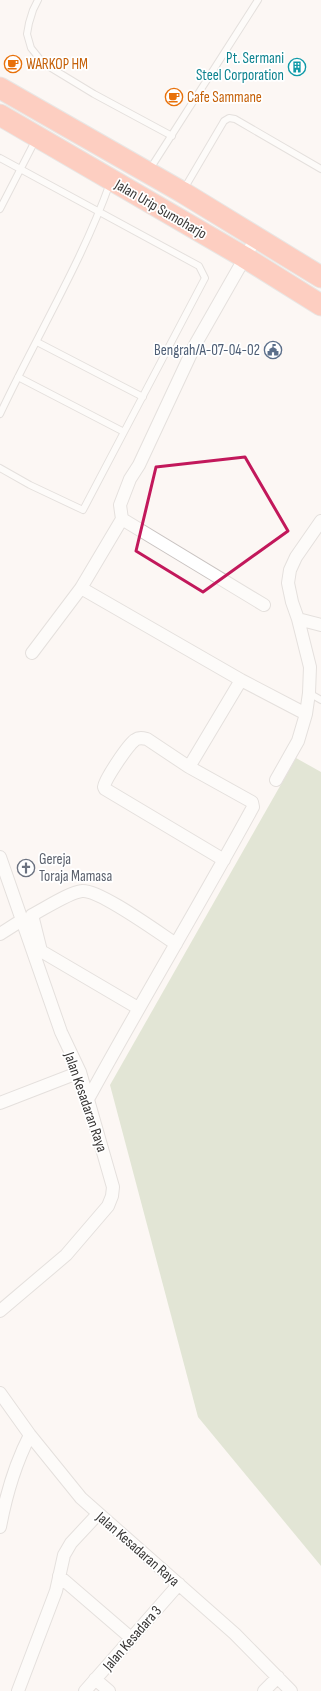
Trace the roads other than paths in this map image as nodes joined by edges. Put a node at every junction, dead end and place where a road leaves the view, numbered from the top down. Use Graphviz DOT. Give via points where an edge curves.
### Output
graph roads {
  1 [pos="38,0"];
  2 [pos="258,0"];
  3 [pos="0,88"];
  4 [pos="40,111"];
  5 [pos="0,115"];
  6 [pos="32,134"];
  7 [pos="172,136"];
  8 [pos="0,158"];
  9 [pos="125,158"];
  10 [pos="20,169"];
  11 [pos="321,169"];
  12 [pos="148,172"];
  13 [pos="112,180"];
  14 [pos="182,192"];
  15 [pos="0,209"];
  16 [pos="100,212"];
  17 [pos="256,238"];
  18 [pos="244,257"];
  19 [pos="321,277"];
  20 [pos="321,305"];
  21 [pos="37,342"];
  22 [pos="18,377"];
  23 [pos="143,397"];
  24 [pos="0,414"];
  25 [pos="124,432"];
  26 [pos="0,468"];
  27 [pos="122,519"];
  28 [pos="321,521"];
  29 [pos="81,588"];
  30 [pos="264,605"];
  31 [pos="298,619"];
  32 [pos="321,625"];
  33 [pos="32,653"];
  34 [pos="241,680"];
  35 [pos="309,693"];
  36 [pos="321,700"];
  37 [pos="306,714"];
  38 [pos="189,767"];
  39 [pos="276,780"];
  40 [pos="0,857"];
  41 [pos="224,860"];
  42 [pos="22,920"];
  43 [pos="0,934"];
  44 [pos="176,944"];
  45 [pos="138,1008"];
  46 [pos="80,1072"];
  47 [pos="87,1101"];
  48 [pos="0,1103"];
  49 [pos="0,1311"];
  50 [pos="0,1393"];
  51 [pos="30,1435"];
  52 [pos="3,1498"];
  53 [pos="98,1514"];
  54 [pos="0,1527"];
  55 [pos="60,1576"];
  56 [pos="179,1584"];
  57 [pos="131,1638"];
  58 [pos="278,1677"];
  59 [pos="95,1679"];
  60 [pos="18,1691"];
  61 [pos="85,1691"];
  62 [pos="109,1691"];
  63 [pos="264,1691"];
  64 [pos="291,1691"];
  1 -- 7 [label="lane" via="28,24 27,34 31,48 43,63"];
  2 -- 7 [label="lane"];
  3 -- 4 [label="highway, Jalan Urip Sumoharjo"];
  4 -- 6 [label="highway"];
  4 -- 9 [label="highway, Jalan Urip Sumoharjo"];
  5 -- 6 [label="highway, Jalan Urip Sumoharjo"];
  6 -- 10 [label="lane"];
  6 -- 13 [label="highway, Jalan Urip Sumoharjo"];
  7 -- 12 [label="lane"];
  8 -- 10 [label="lane"];
  9 -- 12 [label="highway, Jalan Urip Sumoharjo"];
  9 -- 13 [label="highway"];
  10 -- 15 [label="lane"];
  10 -- 16 [label="lane"];
  11 -- 14 [label="lane" via="235,119 229,118 224,121"];
  12 -- 14 [label="highway, Jalan Urip Sumoharjo"];
  13 -- 16 [label="lane"];
  13 -- 18 [label="highway, Jalan Urip Sumoharjo"];
  14 -- 17 [label="highway, Jalan Urip Sumoharjo"];
  16 -- 21 [label="lane"];
  16 -- 23 [label="lane" via="198,266 206,278"];
  17 -- 18 [label="street"];
  17 -- 19 [label="highway, Jalan Urip Sumoharjo"];
  18 -- 20 [label="highway, Jalan Urip Sumoharjo"];
  18 -- 27 [label="street" via="195,345 130,479 120,506"];
  21 -- 22 [label="lane"];
  21 -- 23 [label="lane"];
  22 -- 24 [label="lane"];
  22 -- 25 [label="lane"];
  23 -- 25 [label="lane"];
  25 -- 26 [label="lane" via="83,510 36,489"];
  27 -- 29 [label="street"];
  27 -- 30 [label="street"];
  28 -- 31 [label="street" via="290,570 288,583"];
  29 -- 33 [label="street"];
  29 -- 34 [label="street"];
  31 -- 32 [label="street"];
  31 -- 35 [label="street" via="310,667"];
  34 -- 37 [label="street"];
  34 -- 38 [label="street"];
  35 -- 36 [label="lane"];
  35 -- 37 [label="street"];
  37 -- 39 [label="street" via="298,741"];
  38 -- 41 [label="street" via="252,802 253,807"];
  38 -- 41 [label="street" via="141,737 135,739 120,758 104,787"];
  40 -- 42 [label="street, Jalan Kesadaran Raya"];
  41 -- 44 [label="street"];
  42 -- 43 [label="street"];
  42 -- 46 [label="street, Jalan Kesadaran Raya" via="61,1032"];
  44 -- 45 [label="street"];
  44 -- 45 [label="street" via="94,893 83,891 32,915 41,951"];
  45 -- 47 [label="street"];
  46 -- 47 [label="street, Jalan Kesadaran Raya"];
  46 -- 48 [label="street"];
  47 -- 49 [label="street, Jalan Kesadaran Raya" via="113,1187 111,1200 66,1256"];
  50 -- 51 [label="street, Jalan Kesadaran Raya"];
  51 -- 52 [label="street"];
  51 -- 53 [label="street, Jalan Kesadaran Raya" via="81,1498"];
  52 -- 54 [label="street"];
  53 -- 55 [label="street" via="71,1543 64,1555"];
  53 -- 56 [label="street, Jalan Kesadaran Raya"];
  55 -- 57 [label="street"];
  55 -- 60 [label="street"];
  56 -- 57 [label="street, Jalan Kesadara 3"];
  56 -- 58 [label="street, Jalan Kesadaran Raya"];
  57 -- 59 [label="street, Jalan Kesadara 3"];
  58 -- 63 [label="street"];
  58 -- 64 [label="street, Jalan Kesadaran Raya"];
  59 -- 61 [label="street, Jalan Kesadara 3"];
  59 -- 62 [label="street"];
}
